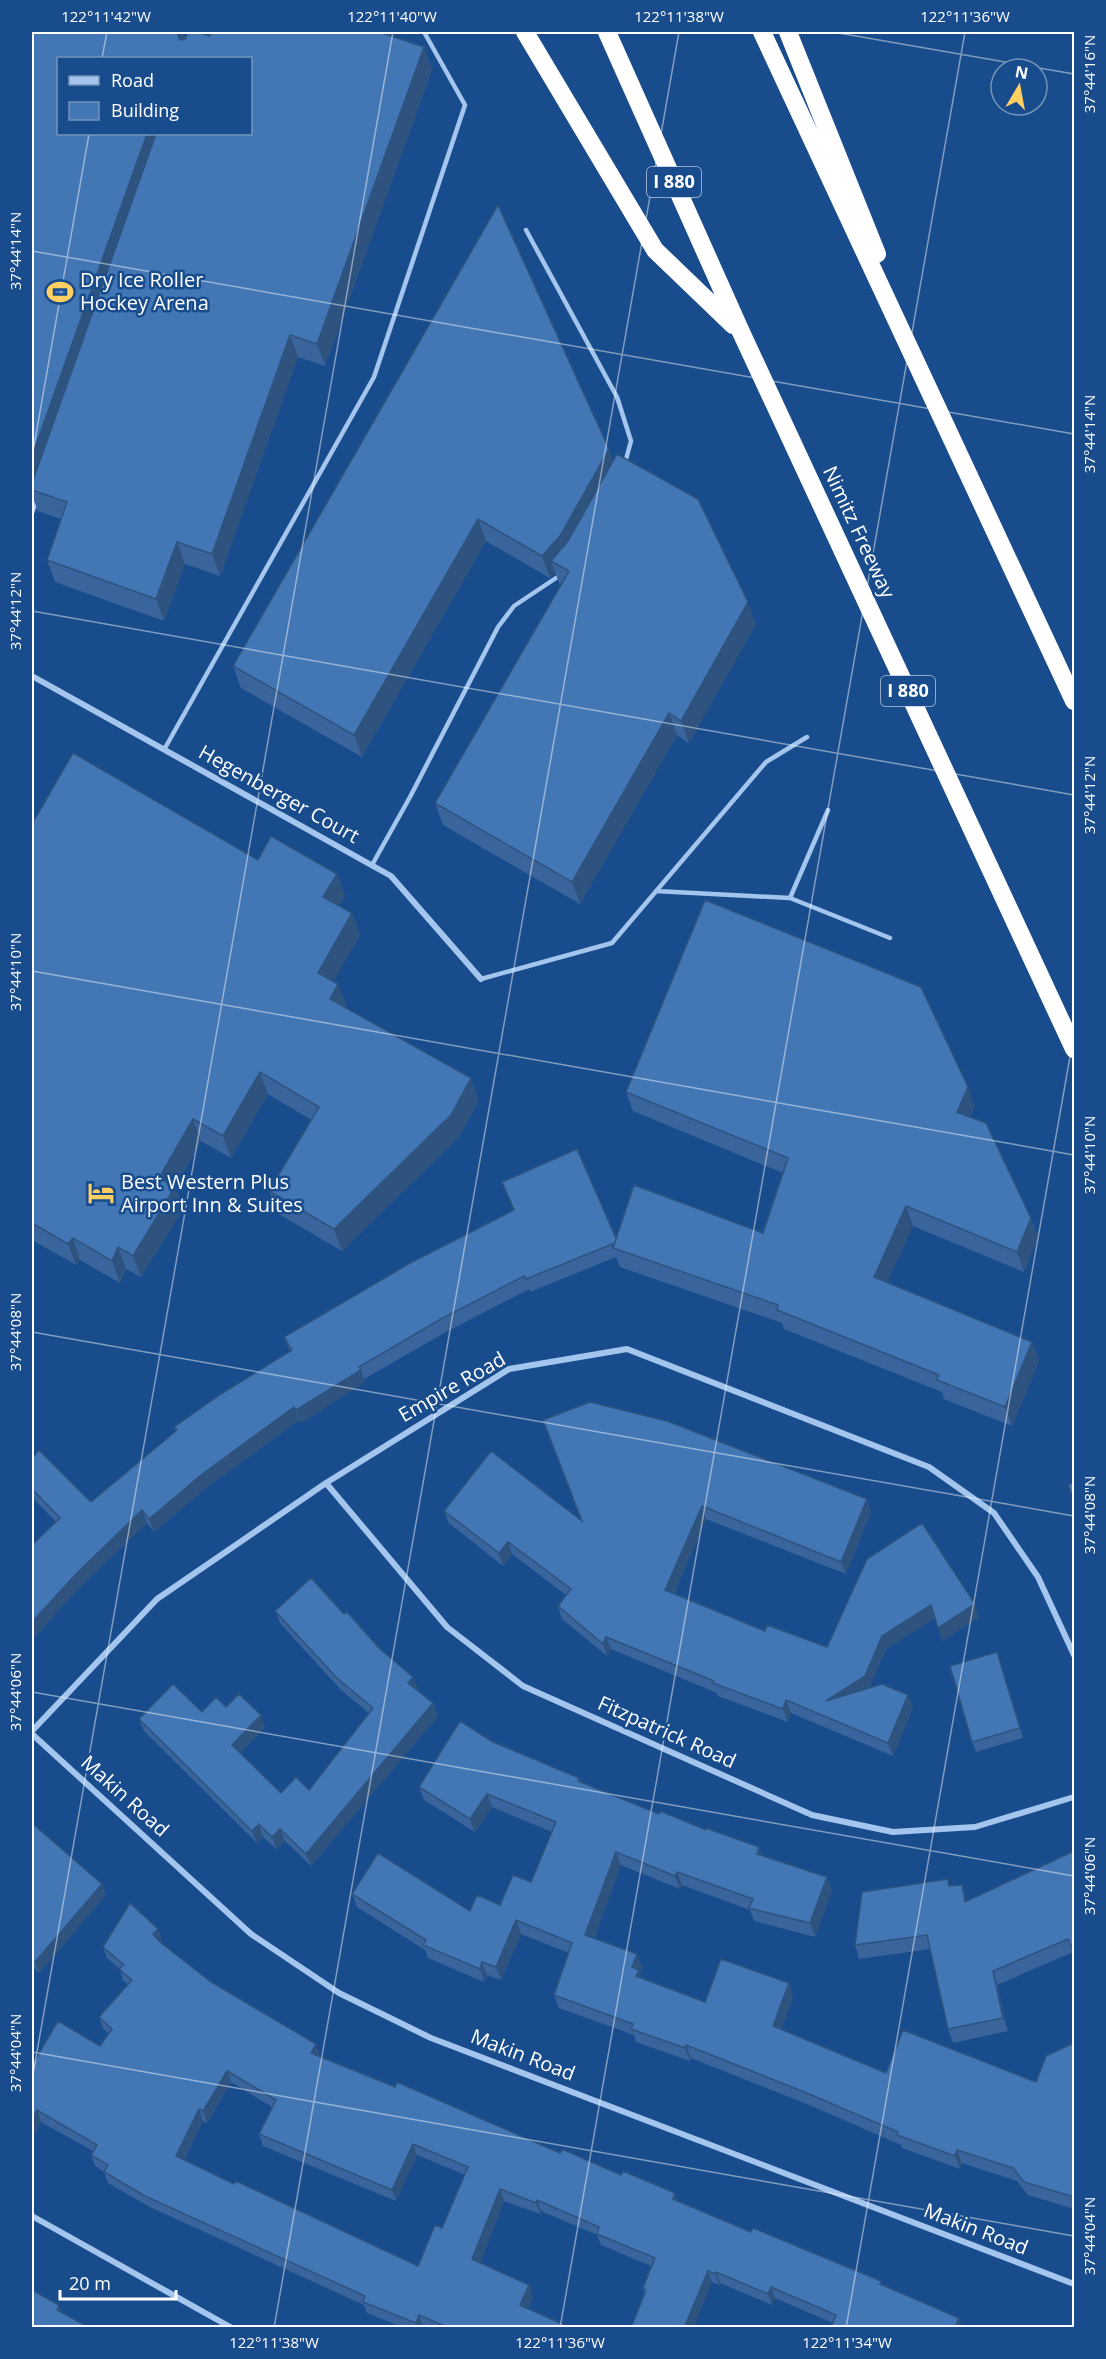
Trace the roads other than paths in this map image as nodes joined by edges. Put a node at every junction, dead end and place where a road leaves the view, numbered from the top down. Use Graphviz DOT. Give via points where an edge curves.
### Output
graph roads {
  1 [pos="424,32"];
  2 [pos="525,32"];
  3 [pos="608,32"];
  4 [pos="762,32"];
  5 [pos="788,32"];
  6 [pos="526,230"];
  7 [pos="741,332"];
  8 [pos="959,459"];
  9 [pos="624,469"];
  10 [pos="39,491"];
  11 [pos="32,513"];
  12 [pos="564,570"];
  13 [pos="32,676"];
  14 [pos="1074,701"];
  15 [pos="807,737"];
  16 [pos="165,748"];
  17 [pos="828,810"];
  18 [pos="372,865"];
  19 [pos="657,891"];
  20 [pos="790,898"];
  21 [pos="890,938"];
  22 [pos="481,979"];
  23 [pos="1074,1049"];
  24 [pos="326,1483"];
  25 [pos="1074,1656"];
  26 [pos="32,1732"];
  27 [pos="1074,1797"];
  28 [pos="32,2216"];
  29 [pos="1074,2284"];
  30 [pos="232,2328"];
  1 -- 16 [label="lane" via="465,105 374,377"];
  2 -- 7 [label="highway" via="655,250"];
  3 -- 7 [label="highway, Nimitz Freeway / I 880"];
  4 -- 8 [label="highway"];
  5 -- 8 [label="highway"];
  6 -- 9 [label="lane" via="617,397 631,441"];
  7 -- 23 [label="highway, Nimitz Freeway / I 880"];
  8 -- 14 [label="highway"];
  10 -- 11 [label="lane"];
  12 -- 18 [label="lane" via="514,606 498,627"];
  13 -- 16 [label="street, Hegenberger Court"];
  15 -- 19 [label="lane" via="766,762"];
  16 -- 18 [label="street, Hegenberger Court"];
  17 -- 20 [label="lane"];
  18 -- 22 [label="street, Hegenberger Court" via="391,876"];
  19 -- 20 [label="lane"];
  19 -- 22 [label="lane" via="612,943"];
  20 -- 21 [label="lane"];
  24 -- 25 [label="street, Empire Road" via="509,1369 627,1349 929,1467 994,1513 1038,1577"];
  24 -- 26 [label="street, Empire Road" via="157,1599"];
  24 -- 27 [label="street, Fitzpatrick Road" via="447,1627 523,1686 812,1815 893,1832 975,1827"];
  26 -- 29 [label="street, Makin Road" via="251,1934 339,1993 431,2038"];
  28 -- 30 [label="street"];
}
